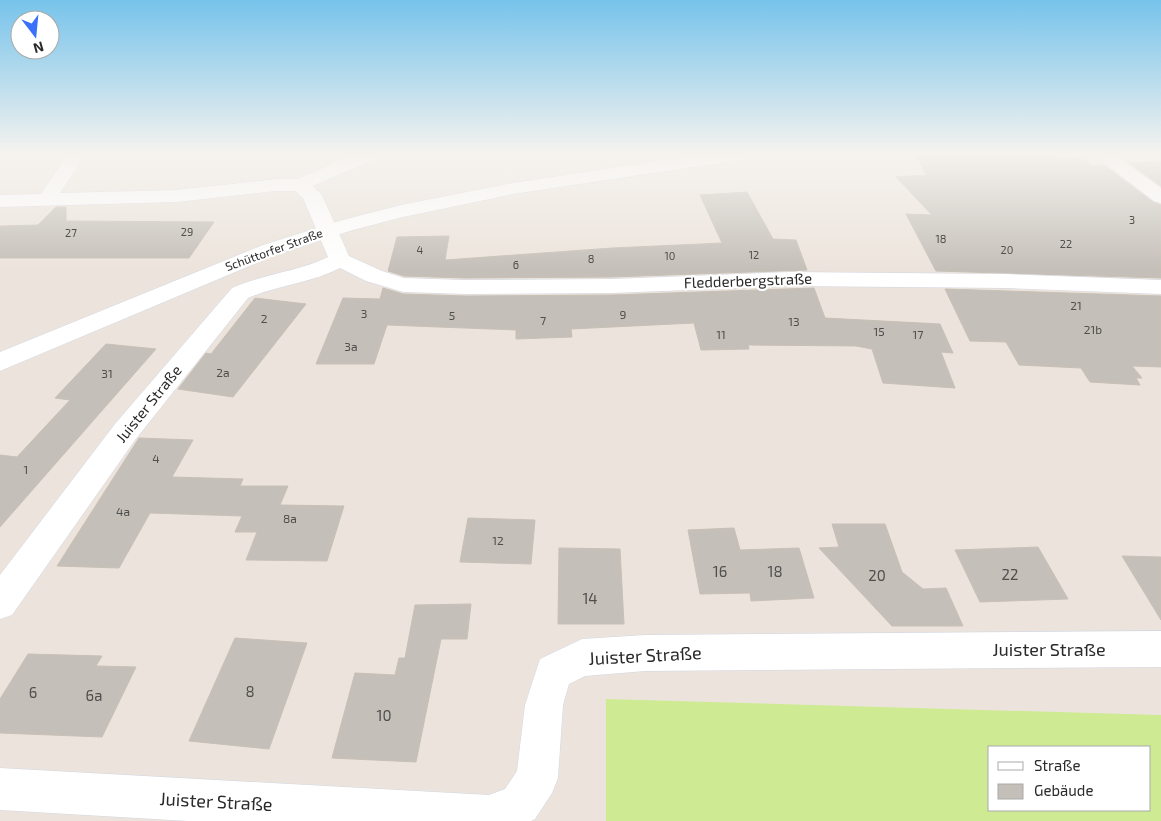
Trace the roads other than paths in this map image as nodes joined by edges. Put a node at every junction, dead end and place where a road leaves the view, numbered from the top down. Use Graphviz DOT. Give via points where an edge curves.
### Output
graph roads {
  1 [pos="50,193"];
  2 [pos="201,193"];
  3 [pos="310,193"];
  4 [pos="486,193"];
  5 [pos="46,200"];
  6 [pos="0,201"];
  7 [pos="327,231"];
  8 [pos="340,260"];
  9 [pos="1161,287"];
  10 [pos="0,362"];
  11 [pos="0,603"];
  12 [pos="1161,649"];
  13 [pos="0,789"];
  1 -- 5 [label="street"];
  2 -- 5 [label="street"];
  3 -- 7 [label="street"];
  4 -- 7 [label="street, Schüttorfer Straße"];
  5 -- 6 [label="street"];
  7 -- 8 [label="street"];
  7 -- 10 [label="street, Schüttorfer Straße" via="142,301"];
  8 -- 9 [label="street, Fledderbergstraße" via="374,276 402,284 465,287 612,286 790,279 1006,281"];
  8 -- 11 [label="street, Juister Straße" via="317,271 258,285 240,293 125,432"];
  12 -- 13 [label="street, Juister Straße" via="645,653 582,658 553,672 544,705 537,778 520,804 489,817"];
}
